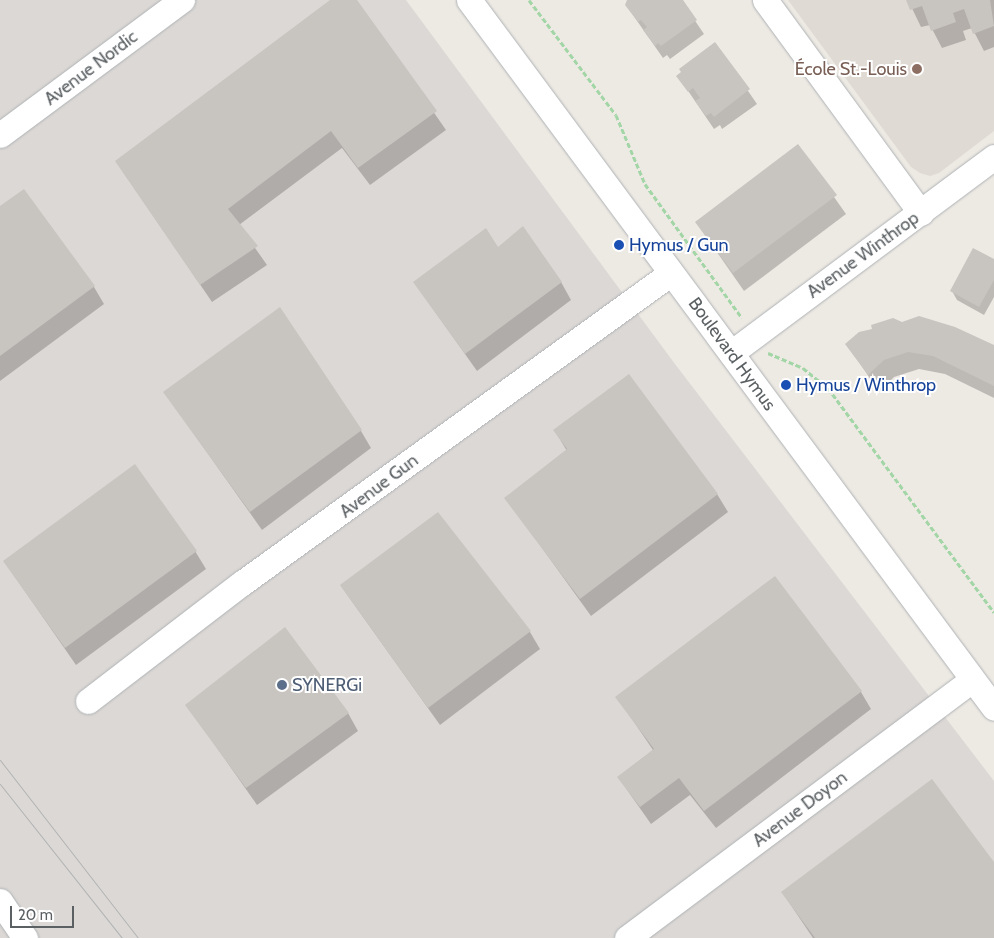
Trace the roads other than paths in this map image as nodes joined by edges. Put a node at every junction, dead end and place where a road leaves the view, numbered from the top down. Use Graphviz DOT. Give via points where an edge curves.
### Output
graph roads {
  1 [pos="182,0"];
  2 [pos="470,0"];
  3 [pos="765,0"];
  4 [pos="0,135"];
  5 [pos="994,157"];
  6 [pos="921,213"];
  7 [pos="671,272"];
  8 [pos="731,353"];
  9 [pos="972,680"];
  10 [pos="88,701"];
  11 [pos="994,708"];
  12 [pos="0,901"];
  13 [pos="25,938"];
  14 [pos="627,938"];
  1 -- 4 [label="street, Avenue Nordic"];
  2 -- 7 [label="street, Boulevard Hymus"];
  3 -- 6 [label="street"];
  5 -- 6 [label="street, Avenue Winthrop"];
  6 -- 8 [label="street, Avenue Winthrop"];
  7 -- 8 [label="street, Boulevard Hymus"];
  7 -- 10 [label="street, Avenue Gun" via="242,583"];
  8 -- 9 [label="street, Boulevard Hymus"];
  9 -- 11 [label="street, Boulevard Hymus"];
  9 -- 14 [label="street, Avenue Doyon"];
  12 -- 13 [label="street"];
}
